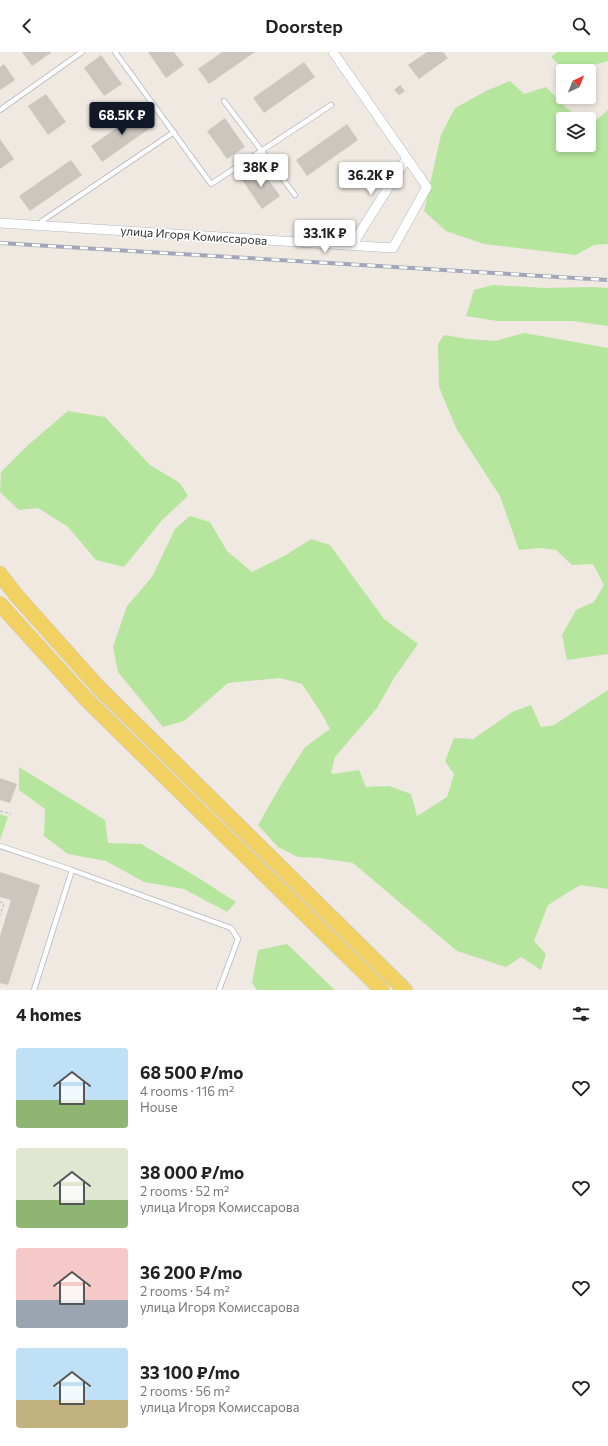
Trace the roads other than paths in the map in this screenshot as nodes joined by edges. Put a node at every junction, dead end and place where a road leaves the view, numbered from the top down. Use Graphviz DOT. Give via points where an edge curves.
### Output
graph roads {
  1 [pos="82,52"];
  2 [pos="115,52"];
  3 [pos="333,52"];
  4 [pos="224,101"];
  5 [pos="331,105"];
  6 [pos="0,110"];
  7 [pos="174,132"];
  8 [pos="262,151"];
  9 [pos="407,158"];
  10 [pos="295,195"];
  11 [pos="42,221"];
  12 [pos="0,223"];
  13 [pos="352,245"];
  14 [pos="0,574"];
  15 [pos="0,604"];
  16 [pos="0,846"];
  17 [pos="72,870"];
  18 [pos="34,990"];
  19 [pos="219,990"];
  20 [pos="382,990"];
  21 [pos="405,990"];
  1 -- 6 [label="lane"];
  2 -- 7 [label="lane"];
  3 -- 9 [label="street, улица Игоря Комиссарова"];
  4 -- 8 [label="lane"];
  5 -- 8 [label="lane"];
  7 -- 8 [label="lane" via="211,184"];
  7 -- 11 [label="lane"];
  8 -- 10 [label="lane"];
  9 -- 13 [label="street"];
  9 -- 13 [label="street, улица Игоря Комиссарова" via="427,187 393,248"];
  12 -- 13 [label="street, улица Игоря Комиссарова"];
  14 -- 21 [label="main road" via="99,688"];
  15 -- 20 [label="main road" via="87,700"];
  16 -- 17 [label="lane"];
  17 -- 18 [label="lane"];
  17 -- 19 [label="lane" via="231,928 238,939"];
}
